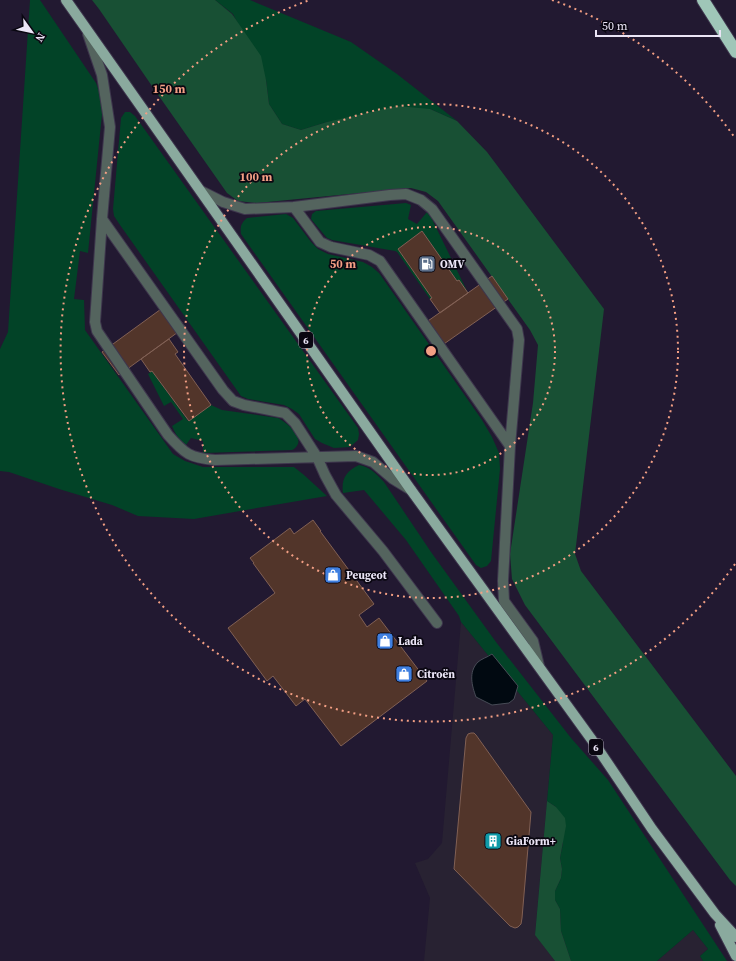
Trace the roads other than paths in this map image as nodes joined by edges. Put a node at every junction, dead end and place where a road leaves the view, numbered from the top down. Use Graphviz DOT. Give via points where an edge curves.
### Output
graph roads {
  1 [pos="66,0"];
  2 [pos="703,0"];
  3 [pos="86,28"];
  4 [pos="736,52"];
  5 [pos="201,191"];
  6 [pos="294,207"];
  7 [pos="102,219"];
  8 [pos="510,446"];
  9 [pos="317,457"];
  10 [pos="411,490"];
  11 [pos="436,623"];
  12 [pos="539,666"];
  13 [pos="715,914"];
  14 [pos="736,937"];
  15 [pos="736,956"];
  1 -- 3 [label="main road, 6"];
  2 -- 4 [label="highway"];
  3 -- 5 [label="main road, 6"];
  3 -- 7 [label="lane" via="102,74 110,127"];
  5 -- 6 [label="lane" via="245,209"];
  5 -- 10 [label="main road, 6"];
  6 -- 8 [label="lane" via="320,242 331,247 370,255 380,261"];
  6 -- 8 [label="lane" via="406,194 421,200 432,209 517,329 519,340"];
  7 -- 9 [label="lane" via="223,390 233,401 285,413 295,423"];
  7 -- 9 [label="lane" via="95,322 97,331 168,435 186,453 200,459"];
  8 -- 12 [label="lane" via="504,601 533,641"];
  9 -- 10 [label="lane" via="356,456 374,462 392,479"];
  9 -- 11 [label="lane" via="336,495 383,551"];
  10 -- 12 [label="main road, 6"];
  12 -- 13 [label="main road, 6"];
  13 -- 14 [label="main road, 6"];
  13 -- 15 [label="main road, 6"];
}
